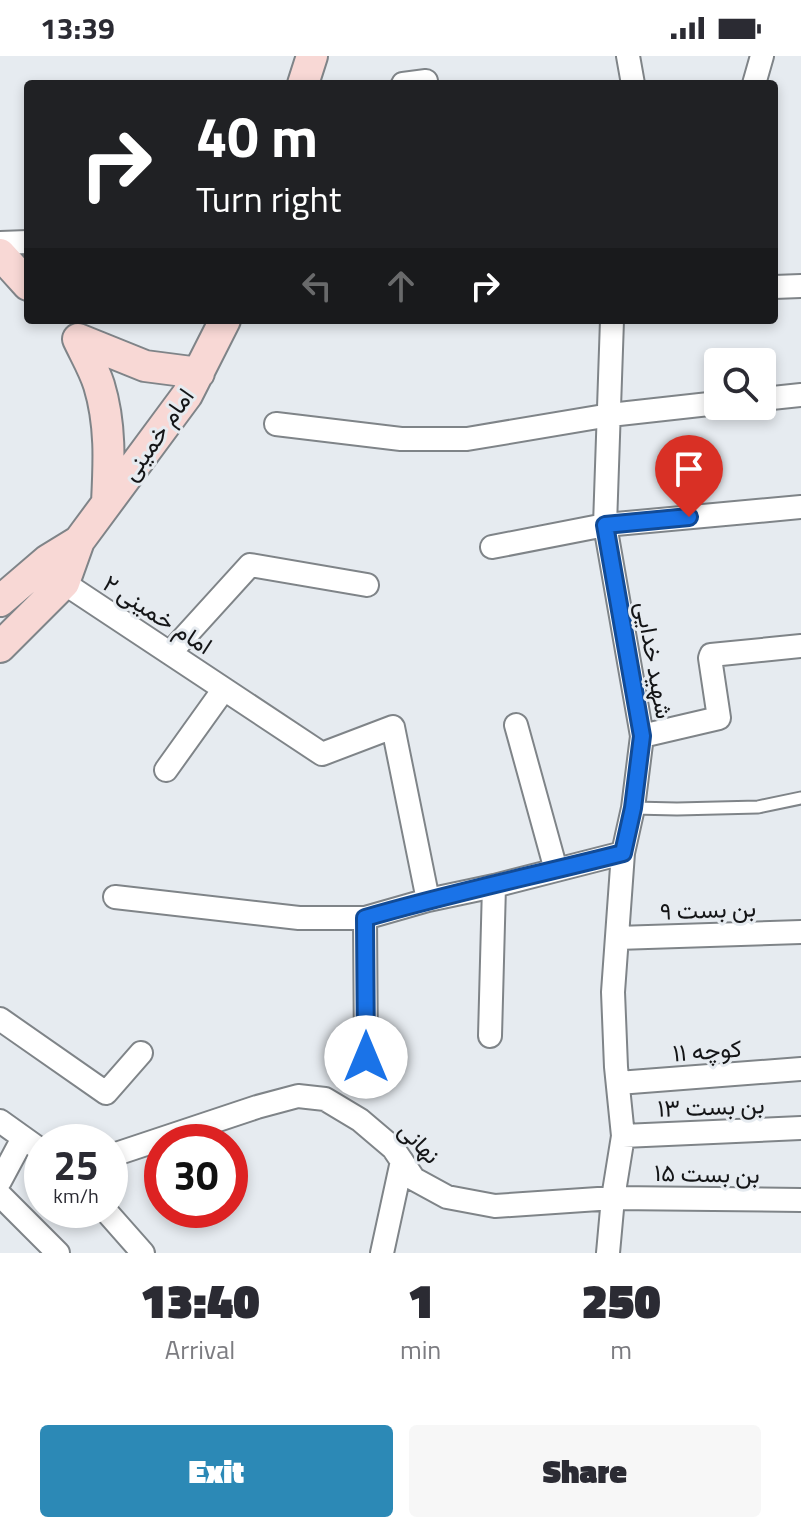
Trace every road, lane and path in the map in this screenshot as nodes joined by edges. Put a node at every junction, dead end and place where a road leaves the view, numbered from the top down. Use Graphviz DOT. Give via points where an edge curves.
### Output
graph roads {
  1 [pos="312,56"];
  2 [pos="628,56"];
  3 [pos="762,56"];
  4 [pos="304,80"];
  5 [pos="632,80"];
  6 [pos="755,80"];
  7 [pos="24,242"];
  8 [pos="0,243"];
  9 [pos="0,254"];
  10 [pos="24,281"];
  11 [pos="801,286"];
  12 [pos="778,287"];
  13 [pos="223,324"];
  14 [pos="612,324"];
  15 [pos="69,330"];
  16 [pos="199,373"];
  17 [pos="801,395"];
  18 [pos="776,398"];
  19 [pos="704,405"];
  20 [pos="610,415"];
  21 [pos="276,424"];
  22 [pos="107,503"];
  23 [pos="801,507"];
  24 [pos="605,525"];
  25 [pos="79,541"];
  26 [pos="492,547"];
  27 [pos="64,583"];
  28 [pos="367,585"];
  29 [pos="0,601"];
  30 [pos="801,646"];
  31 [pos="0,647"];
  32 [pos="170,653"];
  33 [pos="224,689"];
  34 [pos="516,725"];
  35 [pos="642,736"];
  36 [pos="166,770"];
  37 [pos="801,798"];
  38 [pos="633,808"];
  39 [pos="623,853"];
  40 [pos="556,870"];
  41 [pos="494,886"];
  42 [pos="115,897"];
  43 [pos="428,900"];
  44 [pos="365,918"];
  45 [pos="801,932"];
  46 [pos="617,938"];
  47 [pos="0,1019"];
  48 [pos="490,1036"];
  49 [pos="141,1053"];
  50 [pos="366,1057"];
  51 [pos="801,1069"];
  52 [pos="618,1083"];
  53 [pos="0,1121"];
  54 [pos="801,1128"];
  55 [pos="623,1136"];
  56 [pos="23,1138"];
  57 [pos="128,1150"];
  58 [pos="402,1161"];
  59 [pos="0,1181"];
  60 [pos="0,1195"];
  61 [pos="613,1198"];
  62 [pos="801,1200"];
  63 [pos="121,1228"];
  64 [pos="58,1253"];
  65 [pos="143,1253"];
  66 [pos="382,1253"];
  67 [pos="608,1253"];
  1 -- 4 [label="street"];
  2 -- 5 [label="street"];
  3 -- 6 [label="street"];
  7 -- 8 [label="street"];
  9 -- 10 [label="street"];
  11 -- 12 [label="street"];
  13 -- 16 [label="street, امام خمینی"];
  14 -- 20 [label="street, شهید خدایی"];
  15 -- 16 [label="street" via="145,366"];
  15 -- 22 [label="street" via="99,383 110,440"];
  16 -- 22 [label="street, امام خمینی"];
  17 -- 18 [label="street"];
  19 -- 20 [label="street"];
  20 -- 21 [label="street" via="467,439 401,439"];
  20 -- 24 [label="street, شهید خدایی"];
  22 -- 25 [label="street, امام خمینی"];
  23 -- 24 [label="street"];
  24 -- 26 [label="street"];
  24 -- 35 [label="street, شهید خدایی"];
  25 -- 27 [label="street, امام خمینی"];
  25 -- 29 [label="street, امام خمینی"];
  27 -- 31 [label="street, امام خمینی"];
  27 -- 32 [label="street, امام خمینی ۲"];
  28 -- 32 [label="street" via="250,565"];
  30 -- 35 [label="street" via="711,655 719,718"];
  32 -- 33 [label="street, امام خمینی ۲"];
  33 -- 36 [label="street"];
  33 -- 43 [label="street, امام خمینی ۲" via="322,754 393,727"];
  34 -- 40 [label="street"];
  35 -- 38 [label="street, شهید خدایی"];
  37 -- 38 [label="lane" via="758,807"];
  38 -- 39 [label="street, شهید خدایی"];
  39 -- 40 [label="street"];
  39 -- 46 [label="street, شهید خدایی"];
  40 -- 41 [label="street"];
  41 -- 43 [label="street"];
  41 -- 48 [label="street"];
  42 -- 44 [label="street" via="299,918"];
  43 -- 44 [label="street"];
  44 -- 50 [label="street"];
  45 -- 46 [label="street, بن بست ۹"];
  46 -- 52 [label="street, شهید خدایی" via="613,992"];
  47 -- 49 [label="street" via="106,1093"];
  51 -- 52 [label="street, کوچه ۱۱"];
  52 -- 55 [label="street, شهید خدایی"];
  53 -- 56 [label="street"];
  54 -- 55 [label="street, بن بست ۱۳"];
  55 -- 61 [label="street, شهید خدایی"];
  56 -- 59 [label="street"];
  57 -- 58 [label="street, نهانی" via="298,1096 325,1099 360,1120"];
  58 -- 61 [label="street, نهانی" via="414,1179 447,1197 495,1206"];
  58 -- 66 [label="street"];
  60 -- 64 [label="street"];
  61 -- 62 [label="street, بن بست ۱۵"];
  61 -- 67 [label="street, شهید خدایی"];
  63 -- 65 [label="street"];
}
